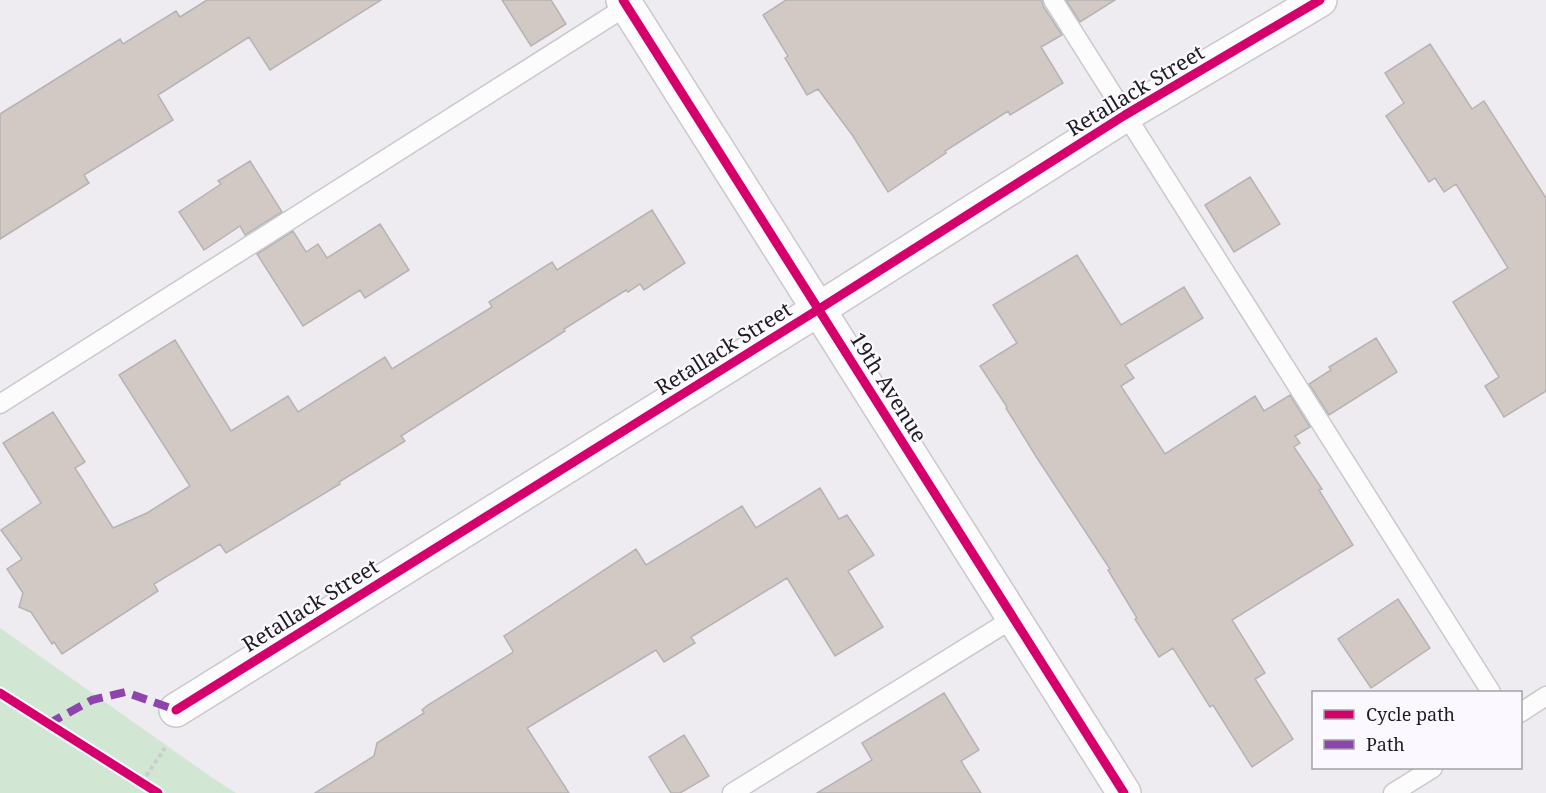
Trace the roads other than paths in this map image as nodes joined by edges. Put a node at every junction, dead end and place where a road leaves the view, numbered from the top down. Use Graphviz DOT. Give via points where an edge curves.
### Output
graph roads {
  1 [pos="1053,0"];
  2 [pos="1320,0"];
  3 [pos="625,3"];
  4 [pos="1125,115"];
  5 [pos="819,309"];
  6 [pos="0,404"];
  7 [pos="1014,618"];
  8 [pos="1490,691"];
  9 [pos="1546,696"];
  10 [pos="176,710"];
  11 [pos="1522,711"];
  12 [pos="1431,769"];
  13 [pos="732,793"];
  14 [pos="1124,793"];
  15 [pos="1393,793"];
  1 -- 4 [label="lane"];
  2 -- 4 [label="street, Retallack Street"];
  3 -- 5 [label="street, 19th Avenue"];
  3 -- 6 [label="lane"];
  4 -- 5 [label="street, Retallack Street"];
  4 -- 8 [label="lane"];
  5 -- 7 [label="street, 19th Avenue"];
  5 -- 10 [label="street, Retallack Street"];
  7 -- 13 [label="lane"];
  7 -- 14 [label="street, 19th Avenue"];
  9 -- 11 [label="lane"];
  12 -- 15 [label="lane"];
}
